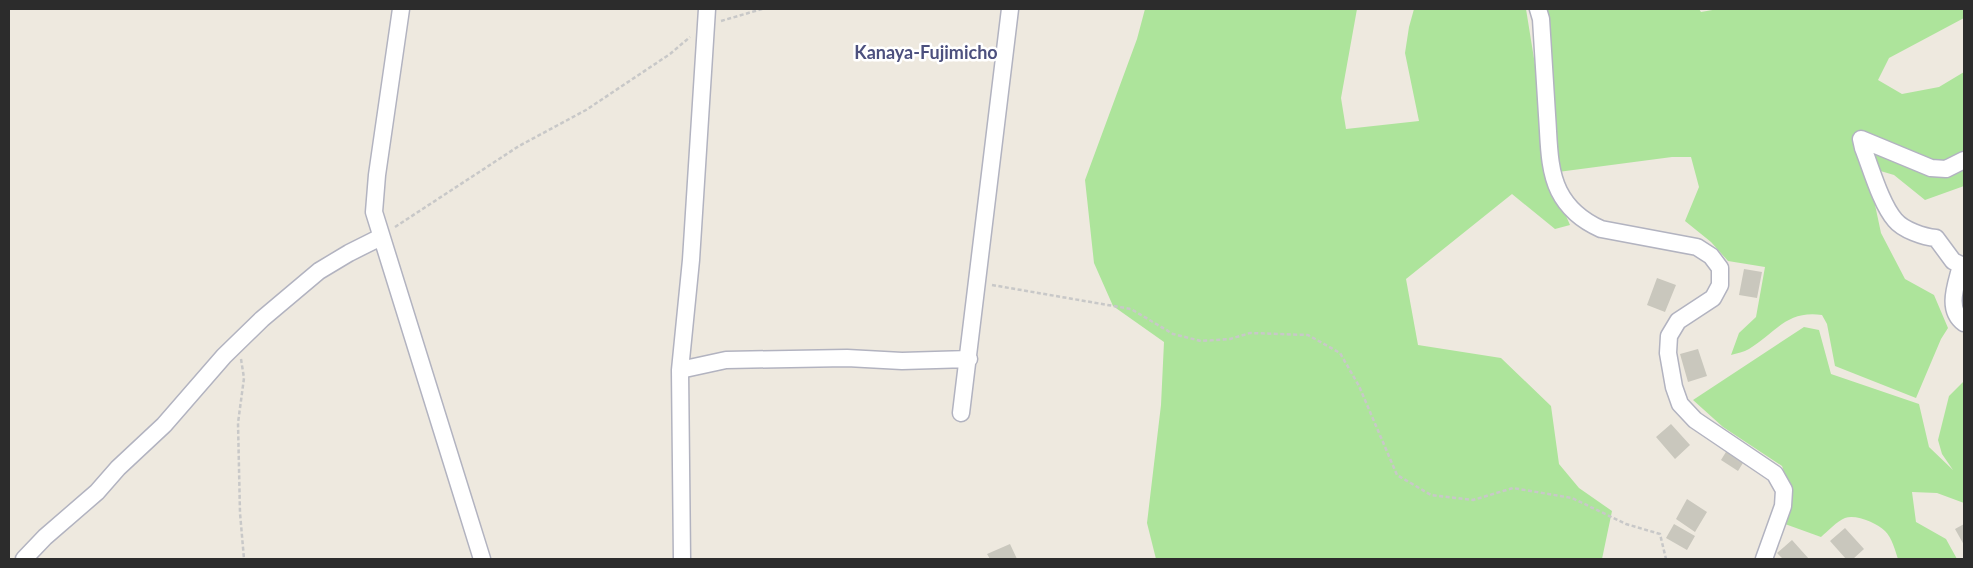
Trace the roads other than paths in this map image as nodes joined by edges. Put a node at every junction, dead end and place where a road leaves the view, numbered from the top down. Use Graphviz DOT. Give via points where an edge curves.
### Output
graph roads {
  1 [pos="401,9"];
  2 [pos="707,9"];
  3 [pos="1010,9"];
  4 [pos="1538,9"];
  5 [pos="1964,160"];
  6 [pos="381,236"];
  7 [pos="1964,323"];
  8 [pos="969,359"];
  9 [pos="680,370"];
  10 [pos="961,413"];
  11 [pos="24,559"];
  12 [pos="482,559"];
  13 [pos="682,559"];
  14 [pos="1764,559"];
  1 -- 6 [label="street" via="376,184 374,212"];
  2 -- 9 [label="street" via="691,260"];
  3 -- 8 [label="street"];
  4 -- 14 [label="street" via="1550,155 1556,182 1566,201 1589,224 1697,247 1712,256 1720,268 1720,285 1713,298 1678,321 1669,336 1668,353 1680,404 1695,420 1775,474 1784,490 1783,506"];
  5 -- 7 [label="street" via="1946,169 1932,168 1861,139 1895,221 1923,238 1936,238 1953,261 1962,265 1953,302 1959,319"];
  6 -- 11 [label="street" via="319,271 262,319 164,425"];
  6 -- 12 [label="street"];
  8 -- 9 [label="street" via="726,360"];
  8 -- 10 [label="street"];
  9 -- 13 [label="street"];
}
